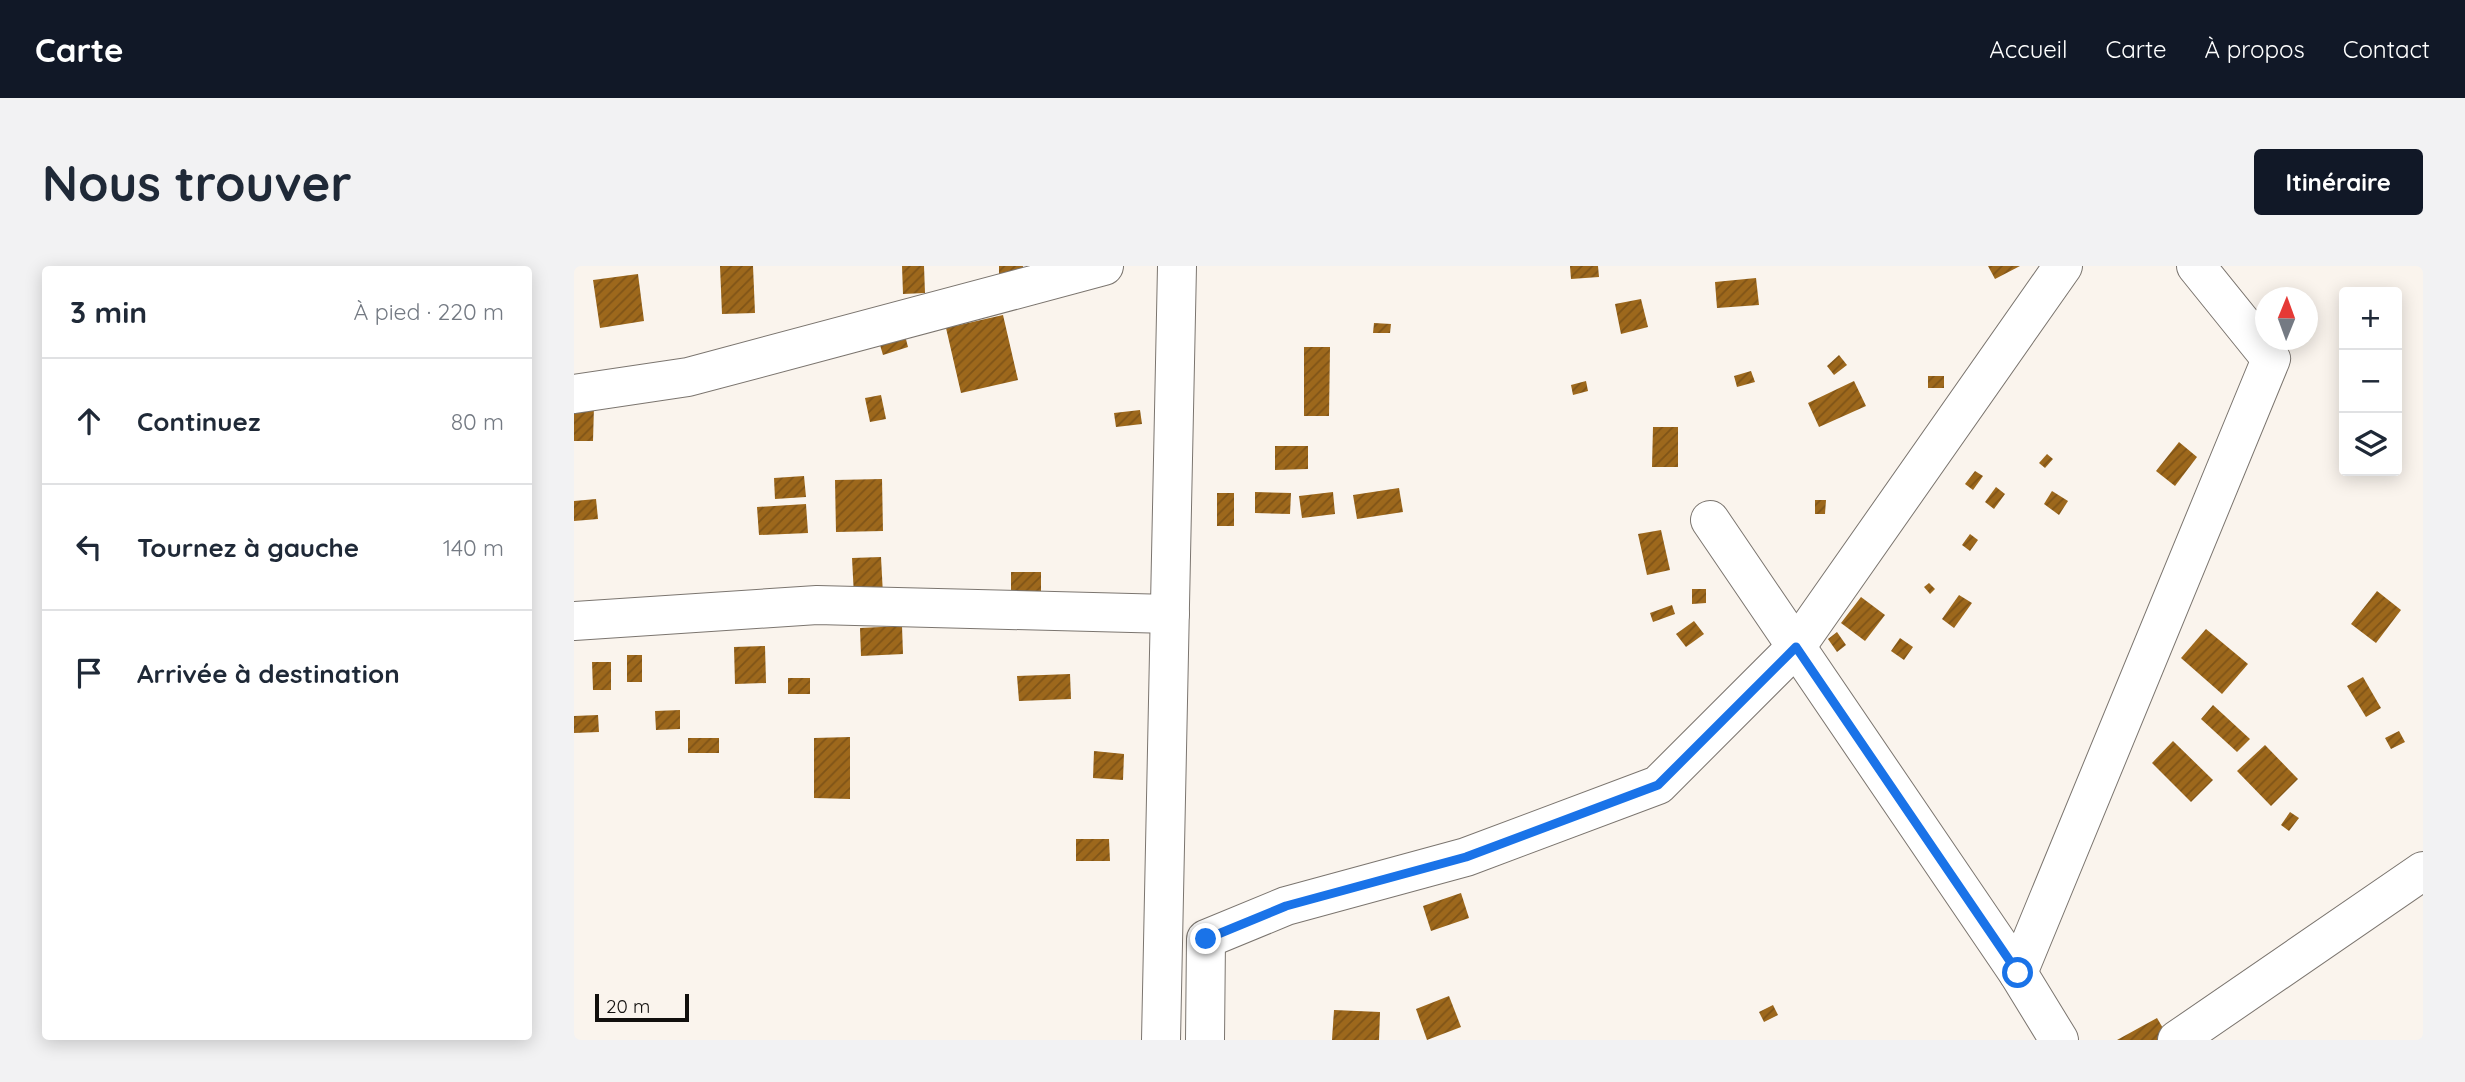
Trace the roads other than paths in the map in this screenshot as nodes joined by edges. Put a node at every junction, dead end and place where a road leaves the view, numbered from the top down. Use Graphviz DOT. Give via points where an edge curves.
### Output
graph roads {
  1 [pos="1104,266"];
  2 [pos="1177,266"];
  3 [pos="2063,266"];
  4 [pos="2196,266"];
  5 [pos="574,394"];
  6 [pos="1710,520"];
  7 [pos="1170,614"];
  8 [pos="574,621"];
  9 [pos="1796,647"];
  10 [pos="2423,871"];
  11 [pos="2018,973"];
  12 [pos="1161,1040"];
  13 [pos="1205,1040"];
  14 [pos="2059,1040"];
  15 [pos="2176,1040"];
  1 -- 5 [label="street" via="688,377"];
  2 -- 7 [label="street"];
  3 -- 9 [label="street"];
  4 -- 11 [label="street" via="2271,359"];
  6 -- 9 [label="street"];
  7 -- 8 [label="street" via="817,604"];
  7 -- 12 [label="street"];
  9 -- 11 [label="street"];
  9 -- 13 [label="street" via="1658,785 1466,857 1286,906 1206,939"];
  10 -- 15 [label="street"];
  11 -- 14 [label="street"];
}
